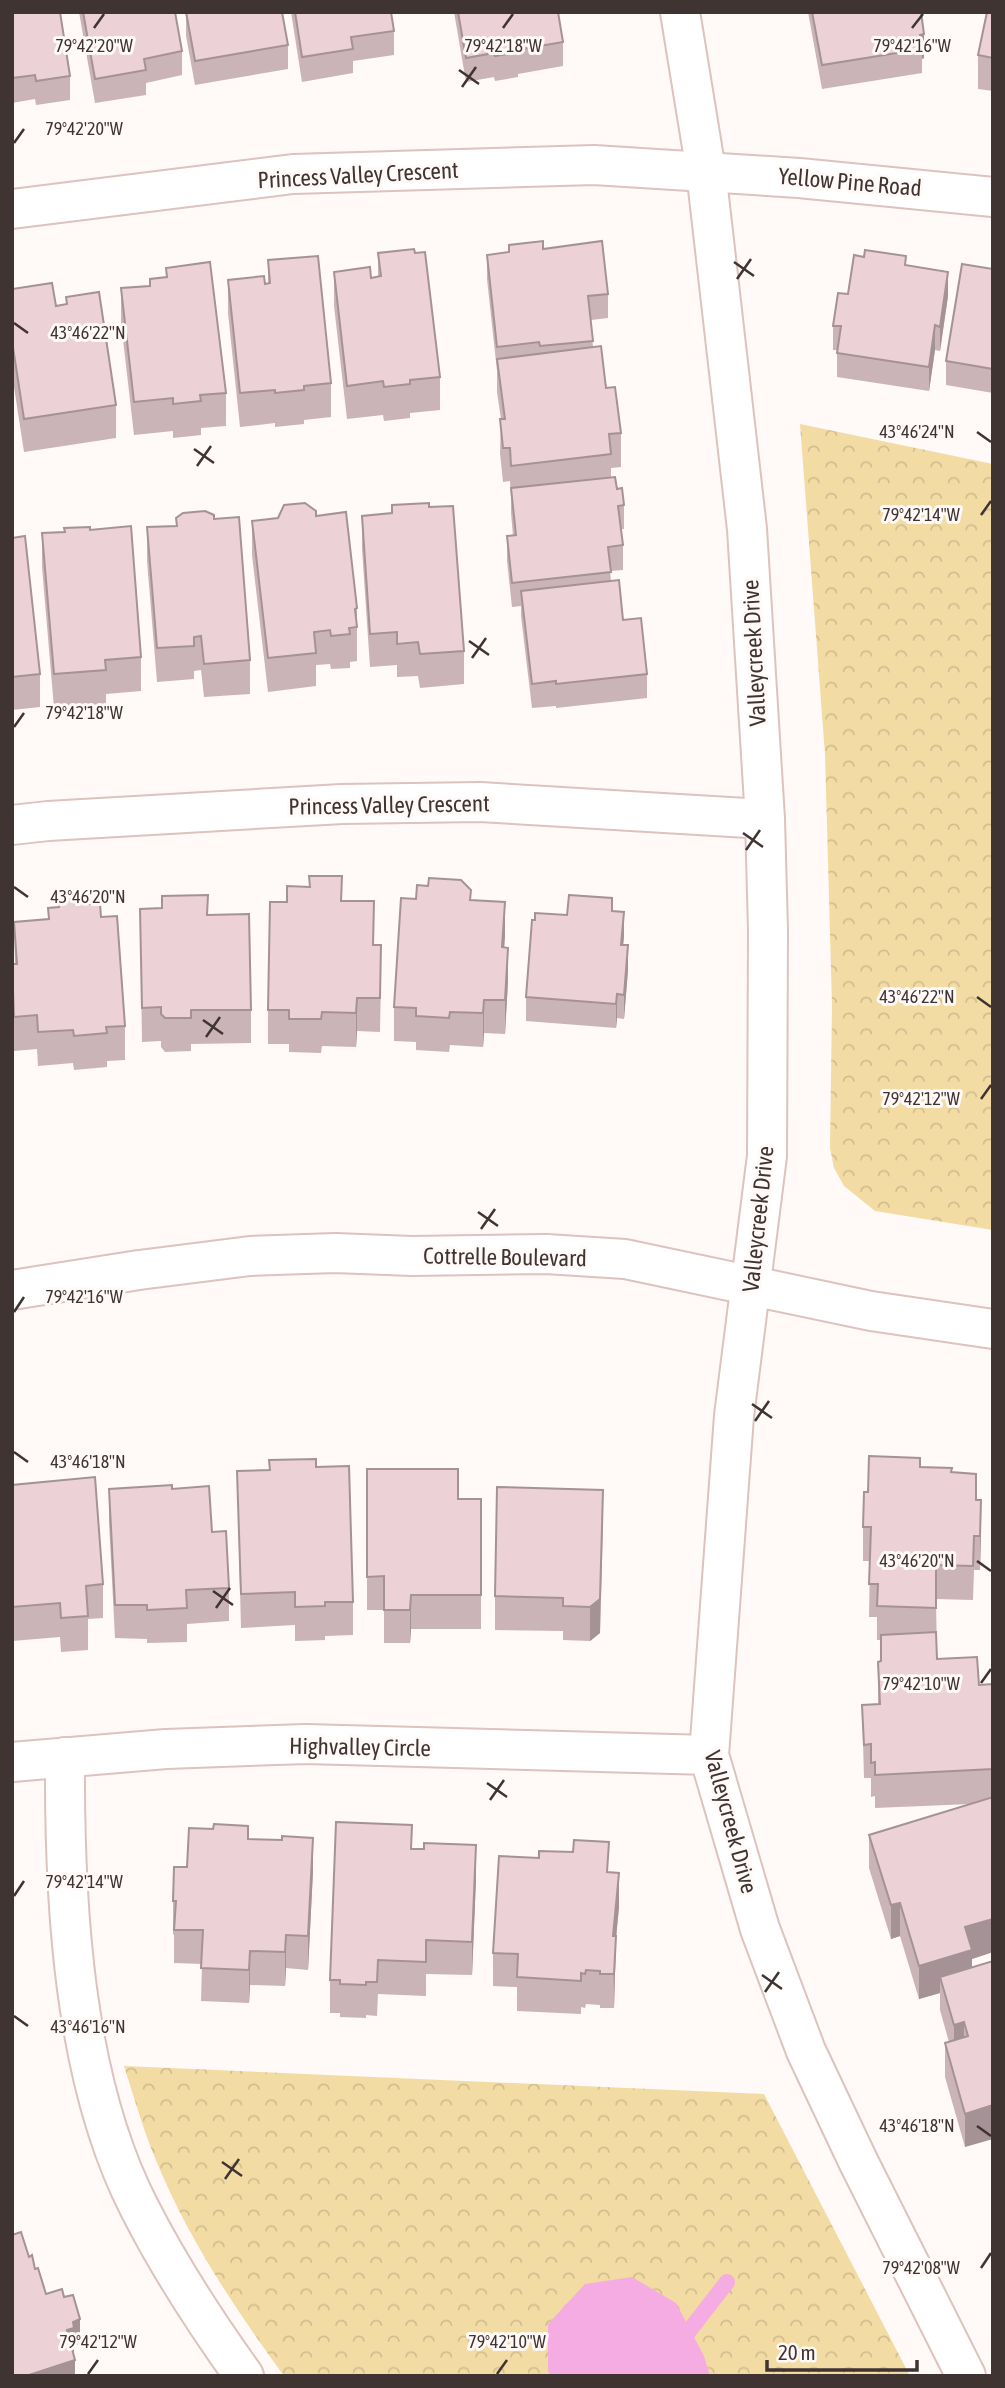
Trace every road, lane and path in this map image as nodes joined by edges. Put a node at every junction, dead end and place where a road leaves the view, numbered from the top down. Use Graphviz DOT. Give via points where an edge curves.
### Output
graph roads {
  1 [pos="680,12"];
  2 [pos="706,171"];
  3 [pos="993,197"];
  4 [pos="12,209"];
  5 [pos="765,819"];
  6 [pos="12,825"];
  7 [pos="751,1285"];
  8 [pos="12,1290"];
  9 [pos="993,1329"];
  10 [pos="709,1755"];
  11 [pos="65,1757"];
  12 [pos="12,1762"];
  13 [pos="244,2376"];
  14 [pos="966,2376"];
  1 -- 2 [label="street, Valleycreek Drive"];
  2 -- 3 [label="street, Yellow Pine Road"];
  2 -- 4 [label="street, Princess Valley Crescent" via="594,165 293,174"];
  2 -- 5 [label="street, Valleycreek Drive" via="747,529"];
  5 -- 6 [label="street, Princess Valley Crescent" via="480,802 342,804"];
  5 -- 7 [label="street, Valleycreek Drive" via="767,1156"];
  7 -- 8 [label="street, Cottrelle Boulevard" via="625,1259 335,1253 250,1256"];
  7 -- 9 [label="street, Cottrelle Boulevard" via="871,1311"];
  7 -- 10 [label="street, Valleycreek Drive" via="734,1416"];
  10 -- 11 [label="street, Highvalley Circle" via="306,1744"];
  10 -- 14 [label="street, Valleycreek Drive" via="760,1929 806,2052"];
  11 -- 12 [label="street, Highvalley Circle"];
  11 -- 13 [label="street" via="64,1837 76,1978 94,2084 139,2208 204,2319"];
}
